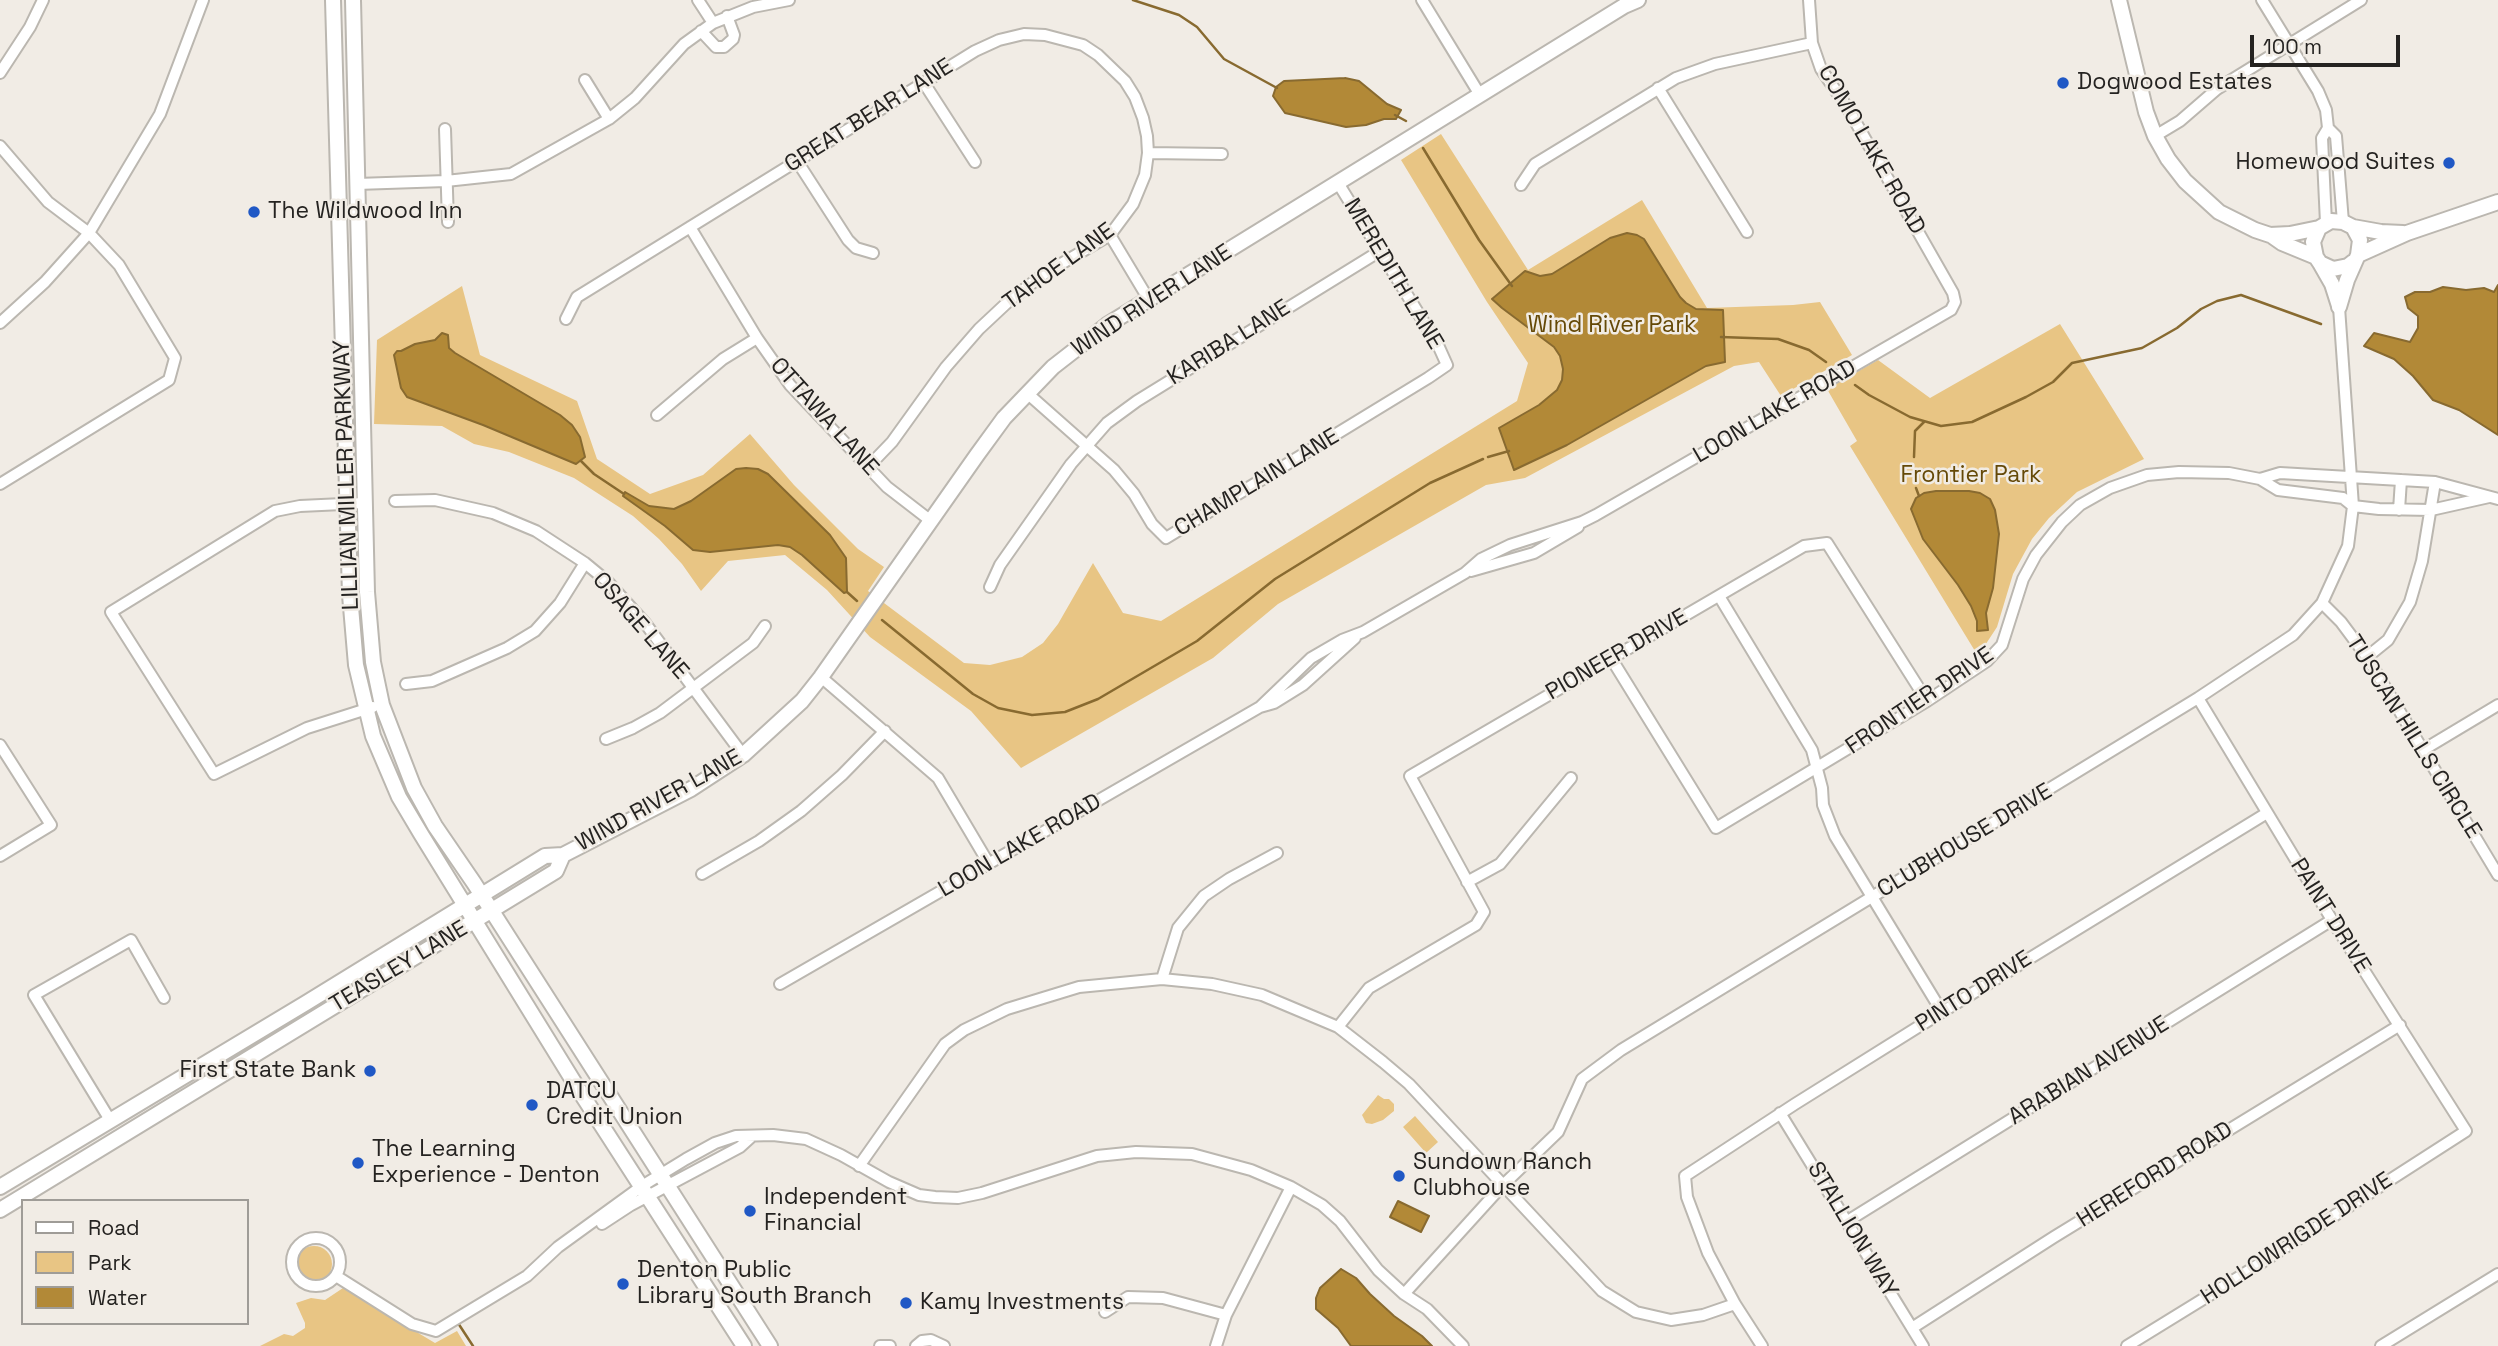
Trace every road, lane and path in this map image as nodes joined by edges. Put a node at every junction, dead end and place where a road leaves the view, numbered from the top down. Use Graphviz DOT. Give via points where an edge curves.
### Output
graph roads {
  1 [pos="43,0"];
  2 [pos="203,0"];
  3 [pos="333,0"];
  4 [pos="353,0"];
  5 [pos="698,0"];
  6 [pos="789,0"];
  7 [pos="1422,0"];
  8 [pos="1638,0"];
  9 [pos="1809,0"];
  10 [pos="2119,0"];
  11 [pos="2262,0"];
  12 [pos="2361,0"];
  13 [pos="727,16"];
  14 [pos="713,23"];
  15 [pos="701,31"];
  16 [pos="1812,43"];
  17 [pos="2289,45"];
  18 [pos="0,73"];
  19 [pos="585,80"];
  20 [pos="924,83"];
  21 [pos="1658,88"];
  22 [pos="1480,95"];
  23 [pos="609,119"];
  24 [pos="2328,128"];
  25 [pos="445,129"];
  26 [pos="2155,136"];
  27 [pos="0,146"];
  28 [pos="1148,153"];
  29 [pos="1222,154"];
  30 [pos="797,161"];
  31 [pos="975,162"];
  32 [pos="446,181"];
  33 [pos="1338,183"];
  34 [pos="357,184"];
  35 [pos="1521,185"];
  36 [pos="2498,202"];
  37 [pos="448,222"];
  38 [pos="2348,224"];
  39 [pos="2322,226"];
  40 [pos="690,227"];
  41 [pos="1747,232"];
  42 [pos="89,233"];
  43 [pos="2407,233"];
  44 [pos="1110,235"];
  45 [pos="2270,235"];
  46 [pos="1380,251"];
  47 [pos="873,253"];
  48 [pos="2356,258"];
  49 [pos="2318,260"];
  50 [pos="1953,293"];
  51 [pos="1149,300"];
  52 [pos="2340,307"];
  53 [pos="566,319"];
  54 [pos="0,323"];
  55 [pos="757,338"];
  56 [pos="1447,365"];
  57 [pos="1027,393"];
  58 [pos="657,415"];
  59 [pos="1086,445"];
  60 [pos="868,467"];
  61 [pos="2352,478"];
  62 [pos="2260,479"];
  63 [pos="2401,480"];
  64 [pos="2434,482"];
  65 [pos="0,484"];
  66 [pos="2493,498"];
  67 [pos="395,501"];
  68 [pos="347,502"];
  69 [pos="364,503"];
  70 [pos="2353,506"];
  71 [pos="2399,510"];
  72 [pos="2431,510"];
  73 [pos="931,521"];
  74 [pos="585,563"];
  75 [pos="990,587"];
  76 [pos="1719,596"];
  77 [pos="2322,603"];
  78 [pos="765,626"];
  79 [pos="2367,657"];
  80 [pos="1611,658"];
  81 [pos="821,677"];
  82 [pos="406,684"];
  83 [pos="693,687"];
  84 [pos="2198,698"];
  85 [pos="1927,701"];
  86 [pos="382,705"];
  87 [pos="2498,705"];
  88 [pos="367,709"];
  89 [pos="885,731"];
  90 [pos="606,739"];
  91 [pos="0,745"];
  92 [pos="2423,750"];
  93 [pos="743,755"];
  94 [pos="1816,769"];
  95 [pos="1571,778"];
  96 [pos="2267,813"];
  97 [pos="1277,853"];
  98 [pos="563,855"];
  99 [pos="0,856"];
  100 [pos="989,864"];
  101 [pos="2496,867"];
  102 [pos="702,873"];
  103 [pos="1467,882"];
  104 [pos="482,895"];
  105 [pos="1872,898"];
  106 [pos="467,905"];
  107 [pos="492,911"];
  108 [pos="476,920"];
  109 [pos="2332,920"];
  110 [pos="1163,979"];
  111 [pos="780,984"];
  112 [pos="164,998"];
  113 [pos="306,1003"];
  114 [pos="1942,1012"];
  115 [pos="314,1018"];
  116 [pos="2399,1025"];
  117 [pos="1338,1027"];
  118 [pos="190,1073"];
  119 [pos="209,1082"];
  120 [pos="1780,1113"];
  121 [pos="110,1120"];
  122 [pos="2466,1131"];
  123 [pos="859,1166"];
  124 [pos="663,1180"];
  125 [pos="1502,1186"];
  126 [pos="0,1187"];
  127 [pos="1291,1187"];
  128 [pos="645,1191"];
  129 [pos="2,1205"];
  130 [pos="1846,1222"];
  131 [pos="2498,1274"];
  132 [pos="336,1276"];
  133 [pos="1405,1294"];
  134 [pos="1735,1304"];
  135 [pos="1105,1312"];
  136 [pos="1226,1315"];
  137 [pos="1912,1328"];
  138 [pos="744,1346"];
  139 [pos="770,1346"];
  140 [pos="880,1346"];
  141 [pos="890,1346"];
  142 [pos="916,1346"];
  143 [pos="944,1346"];
  144 [pos="1216,1346"];
  145 [pos="1463,1346"];
  146 [pos="1762,1346"];
  147 [pos="1923,1346"];
  148 [pos="2127,1346"];
  149 [pos="2381,1346"];
  1 -- 18 [label="street"];
  2 -- 42 [label="street" via="160,114"];
  3 -- 68 [label="main road, LILLIAN MILLER PARKWAY"];
  4 -- 34 [label="main road, LILLIAN MILLER PARKWAY"];
  5 -- 14 [label="street"];
  6 -- 13 [label="street"];
  7 -- 22 [label="street"];
  8 -- 22 [label="main road, WIND RIVER LANE"];
  9 -- 16 [label="street, COMO LAKE ROAD"];
  10 -- 26 [label="main road"];
  11 -- 17 [label="street"];
  12 -- 17 [label="street"];
  13 -- 14 [label="street"];
  13 -- 15 [label="street" via="734,35 724,47 716,47"];
  14 -- 15 [label="street"];
  15 -- 23 [label="street"];
  16 -- 21 [label="street" via="1704,68"];
  16 -- 50 [label="street, COMO LAKE ROAD" via="1821,69"];
  17 -- 24 [label="street" via="2323,101"];
  17 -- 26 [label="street" via="2217,89"];
  19 -- 23 [label="street"];
  20 -- 28 [label="street, GREAT BEAR LANE" via="999,40 1024,34 1067,39 1098,55 1125,81 1143,118"];
  20 -- 30 [label="street, GREAT BEAR LANE"];
  20 -- 31 [label="street"];
  21 -- 35 [label="street" via="1535,164"];
  21 -- 41 [label="street"];
  22 -- 33 [label="main road, WIND RIVER LANE"];
  23 -- 32 [label="street" via="511,174"];
  24 -- 38 [label="street" via="2336,136"];
  24 -- 39 [label="street" via="2322,138"];
  25 -- 32 [label="street"];
  26 -- 45 [label="main road" via="2168,159 2203,199 2237,222"];
  27 -- 42 [label="street" via="48,202"];
  28 -- 29 [label="street"];
  28 -- 44 [label="street, TAHOE LANE" via="1141,189"];
  30 -- 40 [label="street, GREAT BEAR LANE"];
  30 -- 47 [label="street" via="848,240"];
  32 -- 34 [label="street"];
  32 -- 37 [label="street"];
  33 -- 46 [label="street, MEREDITH LANE"];
  33 -- 51 [label="main road, WIND RIVER LANE"];
  34 -- 69 [label="main road, LILLIAN MILLER PARKWAY"];
  36 -- 43 [label="main road"];
  38 -- 39 [label="main road"];
  38 -- 43 [label="main road"];
  38 -- 48 [label="main road" via="2360,240"];
  39 -- 45 [label="main road"];
  39 -- 49 [label="main road" via="2312,242"];
  40 -- 53 [label="street, GREAT BEAR LANE" via="577,298"];
  40 -- 55 [label="street, OTTAWA LANE"];
  42 -- 54 [label="street"];
  42 -- 65 [label="street" via="119,265 176,358 169,380"];
  43 -- 48 [label="main road"];
  44 -- 51 [label="street"];
  44 -- 60 [label="street, TAHOE LANE" via="1044,274 979,329"];
  45 -- 49 [label="main road"];
  46 -- 56 [label="street, MEREDITH LANE"];
  46 -- 59 [label="street, KARIBA LANE" via="1137,401"];
  48 -- 49 [label="main road" via="2333,269"];
  48 -- 52 [label="main road, CLUBHOUSE DRIVE"];
  49 -- 52 [label="main road, CLUBHOUSE DRIVE"];
  50 -- 100 [label="street, LOON LAKE ROAD" via="1955,302 1943,316 1582,522 1481,559 1465,573 1311,658 1260,707"];
  51 -- 57 [label="main road, WIND RIVER LANE" via="1079,346"];
  52 -- 61 [label="street, CLUBHOUSE DRIVE"];
  55 -- 58 [label="street" via="723,359"];
  55 -- 60 [label="street, OTTAWA LANE" via="790,385"];
  56 -- 59 [label="street, CHAMPLAIN LANE" via="1166,538 1114,470"];
  57 -- 59 [label="street, CHAMPLAIN LANE"];
  57 -- 73 [label="main road, WIND RIVER LANE"];
  59 -- 75 [label="street, KARIBA LANE" via="1000,565"];
  60 -- 73 [label="street, OTTAWA LANE"];
  61 -- 62 [label="street, FRONTIER DRIVE" via="2280,473"];
  61 -- 63 [label="street"];
  61 -- 70 [label="street, CLUBHOUSE DRIVE"];
  62 -- 70 [label="street, FRONTIER DRIVE" via="2278,490 2343,498"];
  62 -- 85 [label="street, FRONTIER DRIVE" via="2217,472 2147,475 2080,505 2036,555 2023,579 2003,646"];
  63 -- 64 [label="street"];
  63 -- 71 [label="street"];
  64 -- 66 [label="street"];
  64 -- 72 [label="street"];
  66 -- 72 [label="street"];
  67 -- 74 [label="street, OSAGE LANE" via="435,500 493,513 536,531"];
  68 -- 69 [label="street"];
  68 -- 88 [label="main road, LILLIAN MILLER PARKWAY" via="355,651"];
  68 -- 88 [label="street" via="275,511 111,612 214,774 307,729"];
  69 -- 86 [label="main road, LILLIAN MILLER PARKWAY" via="373,662"];
  70 -- 71 [label="street"];
  70 -- 77 [label="street, CLUBHOUSE DRIVE" via="2348,546"];
  71 -- 72 [label="street"];
  72 -- 79 [label="street" via="2410,602 2388,640"];
  73 -- 81 [label="main road, WIND RIVER LANE"];
  74 -- 82 [label="street" via="560,603 535,631 432,681"];
  74 -- 83 [label="street, OSAGE LANE" via="645,623"];
  76 -- 80 [label="street, PIONEER DRIVE"];
  76 -- 85 [label="street, PIONEER DRIVE" via="1804,546 1827,543"];
  76 -- 94 [label="street" via="1812,750"];
  77 -- 79 [label="street, TUSCAN HILLS CIRCLE"];
  77 -- 84 [label="street, CLUBHOUSE DRIVE" via="2293,635"];
  78 -- 83 [label="street" via="753,643"];
  79 -- 92 [label="street, TUSCAN HILLS CIRCLE"];
  80 -- 94 [label="street, FRONTIER DRIVE" via="1716,828"];
  80 -- 103 [label="street, PIONEER DRIVE" via="1410,776"];
  81 -- 89 [label="street"];
  81 -- 93 [label="main road, WIND RIVER LANE" via="802,701"];
  83 -- 90 [label="street" via="660,713"];
  83 -- 93 [label="street, OSAGE LANE"];
  84 -- 96 [label="street, PAINT DRIVE"];
  84 -- 105 [label="street, CLUBHOUSE DRIVE"];
  85 -- 94 [label="street, FRONTIER DRIVE"];
  86 -- 88 [label="street"];
  86 -- 104 [label="main road, LILLIAN MILLER PARKWAY" via="414,789"];
  87 -- 92 [label="street"];
  88 -- 106 [label="main road, LILLIAN MILLER PARKWAY" via="373,736 399,797"];
  89 -- 100 [label="street" via="938,778"];
  89 -- 102 [label="street" via="801,811"];
  91 -- 99 [label="street" via="51,825"];
  92 -- 101 [label="street, TUSCAN HILLS CIRCLE"];
  93 -- 98 [label="main road, WIND RIVER LANE" via="691,789"];
  94 -- 105 [label="street" via="1827,819"];
  95 -- 103 [label="street" via="1500,864"];
  96 -- 109 [label="street, PAINT DRIVE"];
  96 -- 114 [label="street, PINTO DRIVE"];
  97 -- 110 [label="street" via="1204,896 1178,928"];
  98 -- 104 [label="main road, WIND RIVER LANE" via="545,856"];
  98 -- 107 [label="main road, WIND RIVER LANE" via="556,871"];
  100 -- 111 [label="street, LOON LAKE ROAD"];
  103 -- 117 [label="street" via="1484,912 1476,925 1369,988"];
  104 -- 106 [label="main road, WIND RIVER LANE"];
  104 -- 107 [label="main road, LILLIAN MILLER PARKWAY"];
  105 -- 114 [label="street"];
  105 -- 125 [label="street, CLUBHOUSE DRIVE" via="1582,1079 1558,1132"];
  106 -- 108 [label="main road, LILLIAN MILLER PARKWAY"];
  106 -- 113 [label="main road, TEASLEY LANE"];
  107 -- 108 [label="main road, WIND RIVER LANE"];
  107 -- 124 [label="main road, TEASLEY LANE"];
  108 -- 115 [label="main road, TEASLEY LANE"];
  108 -- 128 [label="main road, TEASLEY LANE"];
  109 -- 116 [label="street, PAINT DRIVE"];
  109 -- 130 [label="street, ARABIAN AVENUE"];
  110 -- 117 [label="street" via="1262,995"];
  110 -- 123 [label="street" via="1079,987 1007,1009 964,1030 945,1044"];
  112 -- 121 [label="street" via="131,940 34,995"];
  113 -- 115 [label="main road"];
  113 -- 118 [label="main road, TEASLEY LANE"];
  114 -- 120 [label="street, PINTO DRIVE"];
  115 -- 119 [label="main road, TEASLEY LANE"];
  116 -- 122 [label="street, PAINT DRIVE"];
  116 -- 137 [label="street, HEREFORD ROAD"];
  117 -- 125 [label="street" via="1409,1084"];
  118 -- 119 [label="main road"];
  118 -- 121 [label="main road, TEASLEY LANE"];
  119 -- 129 [label="main road, TEASLEY LANE"];
  120 -- 130 [label="street, STALLION WAY"];
  120 -- 134 [label="street, PINTO DRIVE" via="1685,1176 1698,1231"];
  121 -- 126 [label="main road, TEASLEY LANE"];
  122 -- 148 [label="street, HOLLOWRIGDE DRIVE"];
  123 -- 124 [label="street" via="806,1139 773,1135 751,1137 740,1147"];
  123 -- 127 [label="street" via="919,1195 958,1198 1097,1156 1192,1154"];
  124 -- 128 [label="street"];
  124 -- 139 [label="main road, TEASLEY LANE"];
  125 -- 133 [label="street, CLUBHOUSE DRIVE"];
  125 -- 134 [label="street" via="1602,1290 1636,1312 1671,1320"];
  127 -- 133 [label="street" via="1340,1221 1378,1270"];
  127 -- 136 [label="street"];
  128 -- 132 [label="street" via="553,1251 527,1276 436,1331 412,1324"];
  128 -- 138 [label="main road, TEASLEY LANE"];
  130 -- 137 [label="street, STALLION WAY"];
  131 -- 149 [label="street"];
  132 -- 132 [label="street" via="322,1285 306,1284 294,1273 296,1248 308,1239 330,1242 341,1262"];
  133 -- 145 [label="street" via="1427,1309"];
  134 -- 146 [label="street"];
  135 -- 136 [label="street" via="1128,1297 1163,1298"];
  136 -- 144 [label="street"];
  137 -- 147 [label="street, STALLION WAY"];
  140 -- 141 [label="street"];
  142 -- 143 [label="street" via="931,1340"];
}
